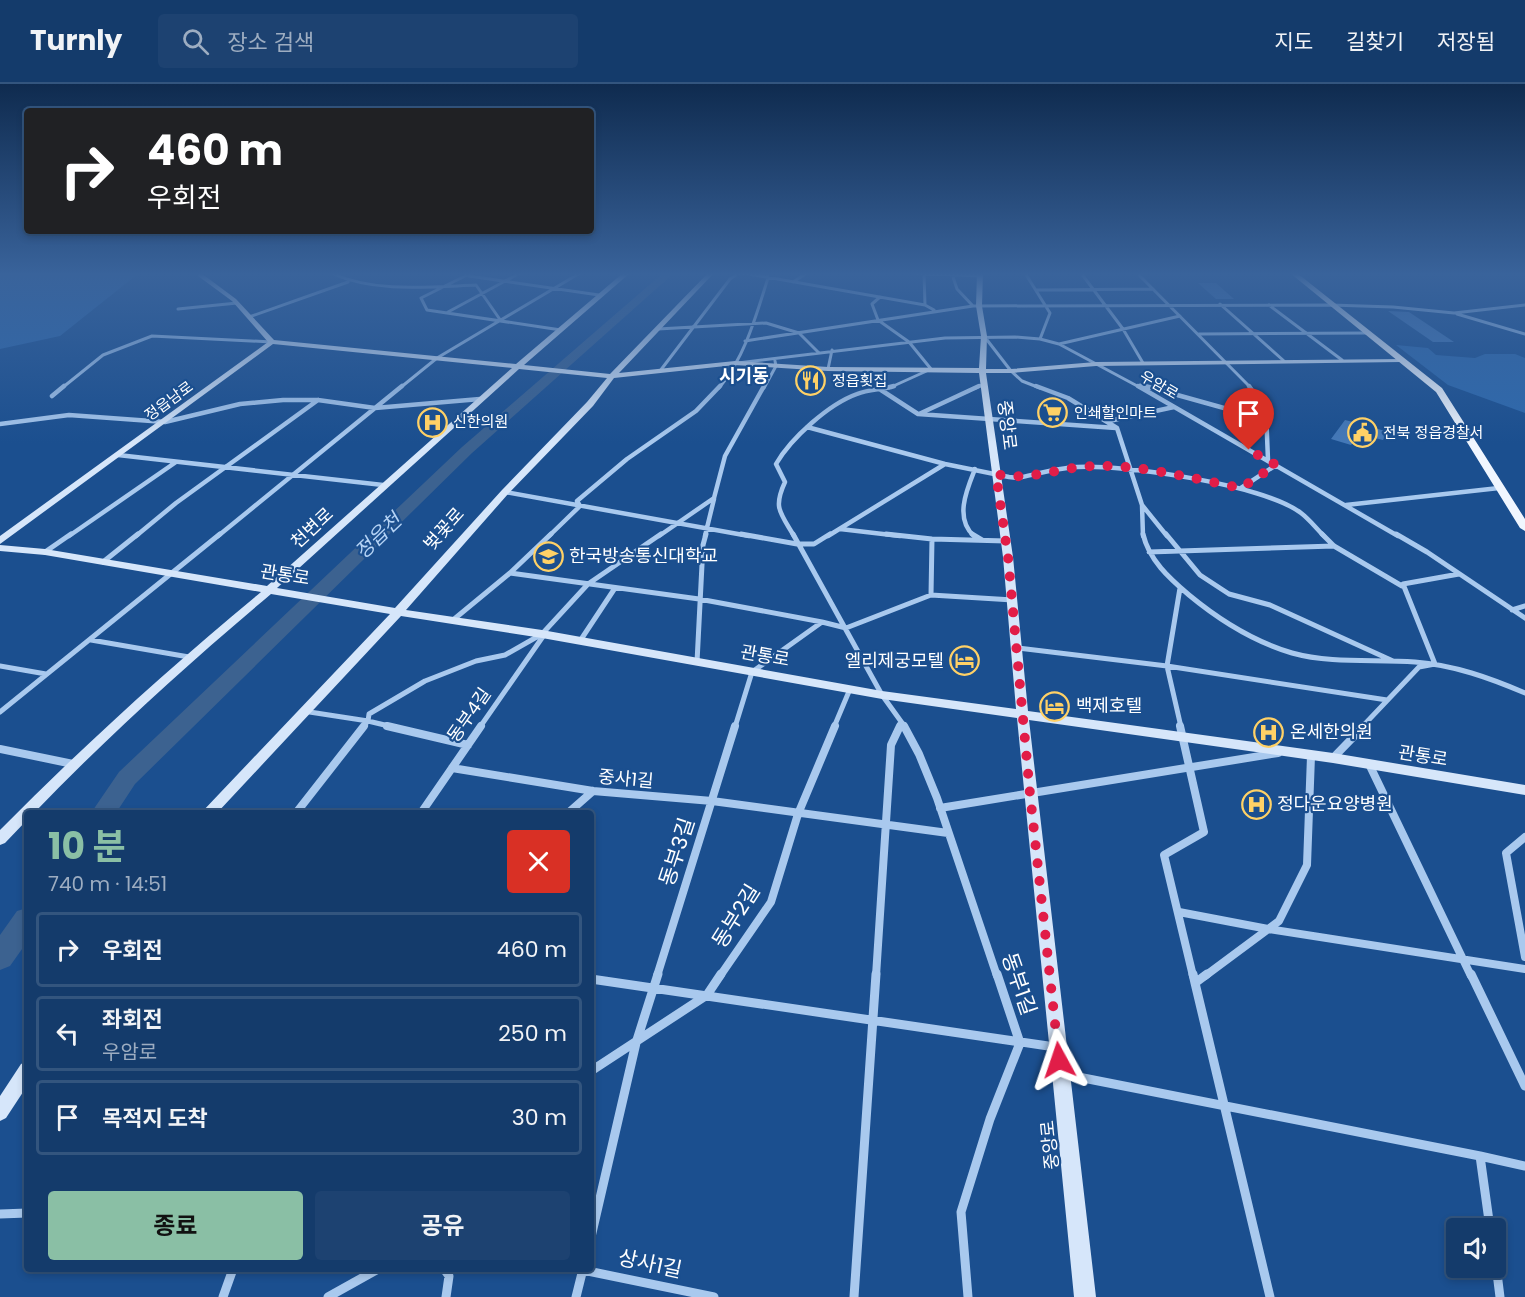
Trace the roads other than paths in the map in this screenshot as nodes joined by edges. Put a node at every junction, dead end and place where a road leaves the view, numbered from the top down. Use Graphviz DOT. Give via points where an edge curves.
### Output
graph roads {
  1 [pos="658,329"];
  2 [pos="1123,329"];
  3 [pos="261,330"];
  4 [pos="486,330"];
  5 [pos="561,330"];
  6 [pos="693,330"];
  7 [pos="750,330"];
  8 [pos="787,330"];
  9 [pos="819,330"];
  10 [pos="892,330"];
  11 [pos="982,330"];
  12 [pos="1044,330"];
  13 [pos="1121,330"];
  14 [pos="1194,330"];
  15 [pos="1249,330"];
  16 [pos="1302,330"];
  17 [pos="1363,330"];
  18 [pos="1510,330"];
  19 [pos="798,333"];
  20 [pos="1253,333"];
  21 [pos="1306,333"];
  22 [pos="1367,333"];
  23 [pos="1199,334"];
  24 [pos="1525,334"];
  25 [pos="984,336"];
  26 [pos="1040,339"];
  27 [pos="745,341"];
  28 [pos="272,342"];
  29 [pos="909,342"];
  30 [pos="1059,345"];
  31 [pos="832,351"];
  32 [pos="818,352"];
  33 [pos="437,358"];
  34 [pos="1342,360"];
  35 [pos="1401,360"];
  36 [pos="1226,361"];
  37 [pos="1284,361"];
  38 [pos="775,362"];
  39 [pos="735,363"];
  40 [pos="1143,363"];
  41 [pos="1096,364"];
  42 [pos="518,367"];
  43 [pos="828,369"];
  44 [pos="931,369"];
  45 [pos="660,371"];
  46 [pos="1011,371"];
  47 [pos="612,376"];
  48 [pos="983,377"];
  49 [pos="1131,382"];
  50 [pos="881,390"];
  51 [pos="52,396"];
  52 [pos="480,399"];
  53 [pos="318,400"];
  54 [pos="1174,407"];
  55 [pos="375,408"];
  56 [pos="918,414"];
  57 [pos="989,420"];
  58 [pos="1267,420"];
  59 [pos="1109,421"];
  60 [pos="165,422"];
  61 [pos="0,424"];
  62 [pos="807,427"];
  63 [pos="1117,428"];
  64 [pos="118,455"];
  65 [pos="1268,460"];
  66 [pos="176,462"];
  67 [pos="945,464"];
  68 [pos="1276,465"];
  69 [pos="1129,468"];
  70 [pos="225,469"];
  71 [pos="975,469"];
  72 [pos="996,474"];
  73 [pos="290,476"];
  74 [pos="383,485"];
  75 [pos="1241,488"];
  76 [pos="1499,488"];
  77 [pos="505,492"];
  78 [pos="714,498"];
  79 [pos="1142,505"];
  80 [pos="1346,505"];
  81 [pos="580,506"];
  82 [pos="1521,517"];
  83 [pos="680,522"];
  84 [pos="708,527"];
  85 [pos="839,528"];
  86 [pos="1525,528"];
  87 [pos="932,539"];
  88 [pos="982,540"];
  89 [pos="0,541"];
  90 [pos="1006,541"];
  91 [pos="797,544"];
  92 [pos="1334,546"];
  93 [pos="0,548"];
  94 [pos="45,552"];
  95 [pos="1149,552"];
  96 [pos="1181,552"];
  97 [pos="103,562"];
  98 [pos="510,573"];
  99 [pos="170,574"];
  100 [pos="1459,574"];
  101 [pos="588,584"];
  102 [pos="1402,586"];
  103 [pos="615,588"];
  104 [pos="1180,588"];
  105 [pos="268,591"];
  106 [pos="932,595"];
  107 [pos="699,599"];
  108 [pos="1013,600"];
  109 [pos="1525,606"];
  110 [pos="1512,610"];
  111 [pos="398,612"];
  112 [pos="1525,618"];
  113 [pos="453,620"];
  114 [pos="822,622"];
  115 [pos="846,628"];
  116 [pos="543,634"];
  117 [pos="91,640"];
  118 [pos="580,641"];
  119 [pos="1018,648"];
  120 [pos="189,657"];
  121 [pos="1393,661"];
  122 [pos="697,662"];
  123 [pos="1435,664"];
  124 [pos="0,666"];
  125 [pos="1167,666"];
  126 [pos="752,672"];
  127 [pos="46,674"];
  128 [pos="850,689"];
  129 [pos="1525,693"];
  130 [pos="882,695"];
  131 [pos="1387,700"];
  132 [pos="303,711"];
  133 [pos="0,712"];
  134 [pos="1022,714"];
  135 [pos="368,722"];
  136 [pos="902,723"];
  137 [pos="1184,737"];
  138 [pos="468,745"];
  139 [pos="0,750"];
  140 [pos="1284,752"];
  141 [pos="1311,756"];
  142 [pos="1333,758"];
  143 [pos="73,764"];
  144 [pos="1370,765"];
  145 [pos="1190,767"];
  146 [pos="452,768"];
  147 [pos="1525,790"];
  148 [pos="593,791"];
  149 [pos="1030,794"];
  150 [pos="712,801"];
  151 [pos="940,808"];
  152 [pos="28,810"];
  153 [pos="211,810"];
  154 [pos="298,810"];
  155 [pos="423,810"];
  156 [pos="571,810"];
  157 [pos="24,814"];
  158 [pos="798,814"];
  159 [pos="885,826"];
  160 [pos="948,833"];
  161 [pos="1525,837"];
  162 [pos="0,838"];
  163 [pos="1179,912"];
  164 [pos="1268,929"];
  165 [pos="1525,957"];
  166 [pos="1465,961"];
  167 [pos="1525,969"];
  168 [pos="594,979"];
  169 [pos="1195,983"];
  170 [pos="652,989"];
  171 [pos="707,995"];
  172 [pos="873,1022"];
  173 [pos="636,1043"];
  174 [pos="1020,1044"];
  175 [pos="1058,1047"];
  176 [pos="594,1069"];
  177 [pos="1060,1073"];
  178 [pos="24,1075"];
  179 [pos="1525,1086"];
  180 [pos="1223,1106"];
  181 [pos="0,1112"];
  182 [pos="1480,1156"];
  183 [pos="1525,1166"];
  184 [pos="24,1213"];
  185 [pos="0,1214"];
  186 [pos="1489,1218"];
  187 [pos="594,1224"];
  188 [pos="594,1271"];
  189 [pos="232,1272"];
  190 [pos="373,1272"];
  191 [pos="446,1272"];
  192 [pos="582,1272"];
  193 [pos="1498,1278"];
  194 [pos="223,1297"];
  195 [pos="328,1297"];
  196 [pos="446,1297"];
  197 [pos="576,1297"];
  198 [pos="714,1297"];
  199 [pos="854,1297"];
  200 [pos="968,1297"];
  201 [pos="1085,1297"];
  202 [pos="1270,1297"];
  203 [pos="1500,1297"];
  1 -- 47 [label="street, 벚꽃로"];
  2 -- 40 [label="street"];
  3 -- 28 [label="street"];
  4 -- 33 [label="street"];
  5 -- 42 [label="street, 천변로"];
  6 -- 45 [label="street"];
  7 -- 27 [label="street"];
  8 -- 19 [label="street"];
  9 -- 19 [label="street"];
  10 -- 29 [label="street"];
  11 -- 25 [label="street, 중앙로"];
  12 -- 26 [label="street"];
  13 -- 30 [label="street"];
  14 -- 23 [label="street"];
  15 -- 20 [label="street"];
  16 -- 21 [label="street"];
  17 -- 22 [label="main road"];
  18 -- 24 [label="street"];
  19 -- 27 [label="street"];
  19 -- 32 [label="street"];
  20 -- 21 [label="street"];
  20 -- 23 [label="street"];
  20 -- 37 [label="street"];
  21 -- 22 [label="street"];
  21 -- 34 [label="street"];
  22 -- 35 [label="main road"];
  23 -- 36 [label="street"];
  25 -- 26 [label="street, 우암로"];
  25 -- 29 [label="street, 우암로"];
  25 -- 46 [label="street"];
  25 -- 48 [label="street, 중앙로"];
  26 -- 30 [label="street, 우암로"];
  27 -- 39 [label="street"];
  28 -- 33 [label="street"];
  28 -- 51 [label="street" via="152,336 103,354"];
  28 -- 60 [label="street, 정읍남로"];
  29 -- 31 [label="street, 우암로"];
  29 -- 44 [label="street"];
  30 -- 41 [label="street, 우암로"];
  31 -- 32 [label="street, 우암로"];
  31 -- 43 [label="street"];
  32 -- 38 [label="street, 우암로"];
  33 -- 42 [label="street"];
  33 -- 55 [label="street"];
  34 -- 35 [label="street"];
  34 -- 37 [label="street"];
  35 -- 76 [label="main road" via="1447,399"];
  36 -- 37 [label="street"];
  36 -- 40 [label="street"];
  36 -- 58 [label="street" via="1256,393"];
  38 -- 39 [label="street"];
  38 -- 43 [label="street"];
  38 -- 78 [label="street" via="725,456"];
  39 -- 45 [label="street"];
  39 -- 81 [label="street" via="716,392 672,430 620,464 577,501"];
  40 -- 41 [label="street"];
  41 -- 46 [label="street"];
  41 -- 49 [label="street, 우암로"];
  42 -- 47 [label="street"];
  42 -- 52 [label="street, 천변로"];
  43 -- 44 [label="street"];
  44 -- 48 [label="street"];
  44 -- 50 [label="street" via="915,379"];
  45 -- 47 [label="street"];
  46 -- 48 [label="street"];
  46 -- 59 [label="street" via="1022,381 1068,398"];
  47 -- 77 [label="street, 벚꽃로"];
  48 -- 56 [label="street"];
  48 -- 57 [label="street, 중앙로"];
  49 -- 54 [label="street, 우암로"];
  49 -- 58 [label="street"];
  50 -- 56 [label="street"];
  50 -- 62 [label="street" via="856,394"];
  52 -- 55 [label="street"];
  52 -- 74 [label="street, 천변로"];
  53 -- 55 [label="street"];
  53 -- 60 [label="street" via="240,404"];
  53 -- 70 [label="street"];
  54 -- 59 [label="street"];
  54 -- 65 [label="street, 우암로"];
  55 -- 73 [label="street"];
  56 -- 57 [label="street"];
  57 -- 63 [label="street"];
  57 -- 72 [label="street, 중앙로"];
  58 -- 65 [label="street"];
  59 -- 63 [label="street"];
  60 -- 61 [label="street" via="69,415"];
  60 -- 64 [label="street, 정읍남로"];
  62 -- 67 [label="street"];
  62 -- 91 [label="street, 동부1길" via="776,464 785,482 777,499 778,509"];
  63 -- 69 [label="street"];
  64 -- 66 [label="street"];
  64 -- 89 [label="street, 정읍남로"];
  65 -- 68 [label="street, 우암로"];
  66 -- 70 [label="street"];
  66 -- 94 [label="street"];
  67 -- 71 [label="street"];
  67 -- 85 [label="street"];
  68 -- 75 [label="street"];
  68 -- 80 [label="street, 우암로"];
  69 -- 72 [label="street" via="1075,467 1018,478"];
  69 -- 75 [label="street"];
  69 -- 79 [label="street"];
  70 -- 73 [label="street"];
  70 -- 97 [label="street" via="176,502"];
  71 -- 72 [label="street"];
  71 -- 88 [label="street" via="966,491 963,514 970,532"];
  72 -- 90 [label="street, 중앙로"];
  73 -- 74 [label="street"];
  73 -- 99 [label="street"];
  74 -- 105 [label="street, 천변로"];
  75 -- 92 [label="street" via="1300,512"];
  76 -- 80 [label="street"];
  76 -- 82 [label="main road"];
  77 -- 81 [label="street"];
  77 -- 111 [label="street, 벚꽃로"];
  78 -- 83 [label="street"];
  78 -- 84 [label="street"];
  79 -- 95 [label="street" via="1140,526"];
  79 -- 96 [label="street"];
  80 -- 100 [label="street, 우암로"];
  81 -- 83 [label="street"];
  81 -- 98 [label="street"];
  82 -- 86 [label="main road"];
  83 -- 84 [label="street"];
  83 -- 101 [label="street"];
  84 -- 91 [label="street"];
  84 -- 107 [label="street"];
  85 -- 87 [label="street"];
  85 -- 91 [label="street" via="814,544"];
  87 -- 88 [label="street"];
  87 -- 106 [label="street"];
  88 -- 90 [label="street"];
  90 -- 108 [label="street, 중앙로"];
  91 -- 115 [label="street, 동부1길"];
  92 -- 96 [label="street"];
  92 -- 102 [label="street"];
  93 -- 94 [label="street, 관통로"];
  94 -- 97 [label="street, 관통로"];
  95 -- 96 [label="street"];
  95 -- 104 [label="street"];
  96 -- 121 [label="street" via="1200,575 1229,594 1270,605"];
  97 -- 99 [label="street, 관통로"];
  98 -- 101 [label="street"];
  98 -- 113 [label="street"];
  99 -- 105 [label="street, 관통로"];
  99 -- 117 [label="street"];
  100 -- 102 [label="street"];
  100 -- 110 [label="street, 우암로"];
  101 -- 103 [label="street"];
  101 -- 116 [label="street"];
  102 -- 123 [label="street"];
  103 -- 107 [label="street"];
  103 -- 118 [label="street"];
  104 -- 121 [label="street" via="1252,638 1272,647 1310,657"];
  104 -- 125 [label="street"];
  105 -- 111 [label="street, 관통로"];
  105 -- 120 [label="street, 천변로"];
  106 -- 108 [label="street"];
  106 -- 115 [label="street"];
  107 -- 114 [label="street"];
  107 -- 122 [label="street"];
  108 -- 119 [label="street, 중앙로"];
  109 -- 110 [label="street"];
  110 -- 112 [label="street, 우암로"];
  111 -- 113 [label="street, 관통로"];
  111 -- 132 [label="street, 벚꽃로"];
  113 -- 116 [label="street, 관통로"];
  114 -- 115 [label="street"];
  114 -- 126 [label="street"];
  115 -- 130 [label="street, 동부1길"];
  116 -- 118 [label="street, 관통로"];
  116 -- 135 [label="street" via="505,655 476,661 425,681 369,714"];
  116 -- 138 [label="street, 동부4길"];
  117 -- 120 [label="street"];
  117 -- 127 [label="street"];
  118 -- 122 [label="street, 관통로"];
  119 -- 125 [label="street"];
  119 -- 134 [label="street, 중앙로"];
  120 -- 143 [label="street, 천변로"];
  121 -- 123 [label="street"];
  122 -- 126 [label="street, 관통로"];
  123 -- 129 [label="street"];
  123 -- 131 [label="street" via="1419,667"];
  124 -- 127 [label="street"];
  125 -- 131 [label="street"];
  125 -- 137 [label="street"];
  126 -- 128 [label="street, 관통로"];
  126 -- 150 [label="street, 동부3길"];
  127 -- 133 [label="street"];
  128 -- 130 [label="street, 관통로"];
  128 -- 158 [label="street, 동부2길"];
  130 -- 134 [label="street, 관통로"];
  130 -- 136 [label="street, 동부1길"];
  131 -- 142 [label="street"];
  132 -- 135 [label="street"];
  132 -- 153 [label="street, 벚꽃로"];
  134 -- 137 [label="street, 관통로"];
  134 -- 149 [label="street, 중앙로"];
  135 -- 138 [label="street"];
  135 -- 154 [label="street"];
  136 -- 151 [label="street, 동부1길"];
  136 -- 159 [label="street" via="891,745"];
  137 -- 140 [label="street, 관통로"];
  137 -- 145 [label="street"];
  138 -- 146 [label="street, 동부4길"];
  139 -- 143 [label="street"];
  140 -- 141 [label="street, 관통로"];
  140 -- 145 [label="street"];
  141 -- 142 [label="street, 관통로"];
  141 -- 164 [label="street" via="1307,865 1279,921"];
  142 -- 144 [label="street, 관통로"];
  143 -- 152 [label="street, 천변로"];
  144 -- 147 [label="street, 관통로"];
  144 -- 166 [label="street"];
  145 -- 149 [label="street"];
  145 -- 163 [label="street" via="1204,832 1164,855"];
  146 -- 148 [label="street, 중사1길"];
  146 -- 155 [label="street, 동부4길"];
  148 -- 150 [label="street, 중사1길"];
  148 -- 156 [label="street"];
  149 -- 151 [label="street"];
  149 -- 175 [label="street, 중앙로"];
  150 -- 158 [label="street, 중사1길"];
  150 -- 170 [label="street, 동부3길"];
  151 -- 160 [label="street, 동부1길"];
  157 -- 162 [label="street, 천변로"];
  158 -- 159 [label="street, 중사1길"];
  158 -- 171 [label="street, 동부2길" via="771,902"];
  159 -- 160 [label="street, 중사1길"];
  159 -- 172 [label="street"];
  160 -- 174 [label="street, 동부1길"];
  161 -- 165 [label="street" via="1506,853"];
  163 -- 164 [label="street"];
  163 -- 169 [label="street"];
  164 -- 166 [label="street"];
  164 -- 169 [label="street"];
  166 -- 167 [label="street"];
  166 -- 179 [label="street"];
  168 -- 170 [label="street"];
  169 -- 180 [label="street"];
  170 -- 171 [label="street"];
  170 -- 173 [label="street, 동부3길"];
  171 -- 172 [label="street"];
  171 -- 173 [label="street, 동부2길"];
  172 -- 174 [label="street"];
  172 -- 199 [label="street"];
  173 -- 176 [label="street, 동부2길"];
  173 -- 187 [label="street, 동부3길"];
  174 -- 175 [label="street"];
  174 -- 200 [label="street, 동부1길" via="990,1119 961,1212"];
  175 -- 177 [label="street, 중앙로"];
  177 -- 180 [label="street"];
  177 -- 201 [label="street, 중앙로"];
  178 -- 181 [label="street"];
  180 -- 182 [label="street"];
  180 -- 202 [label="street"];
  182 -- 183 [label="street"];
  182 -- 186 [label="street"];
  184 -- 185 [label="street"];
  188 -- 198 [label="street, 상사1길"];
  189 -- 194 [label="street"];
  190 -- 195 [label="street"];
  191 -- 196 [label="street"];
  192 -- 197 [label="street"];
  193 -- 203 [label="street"];
}
